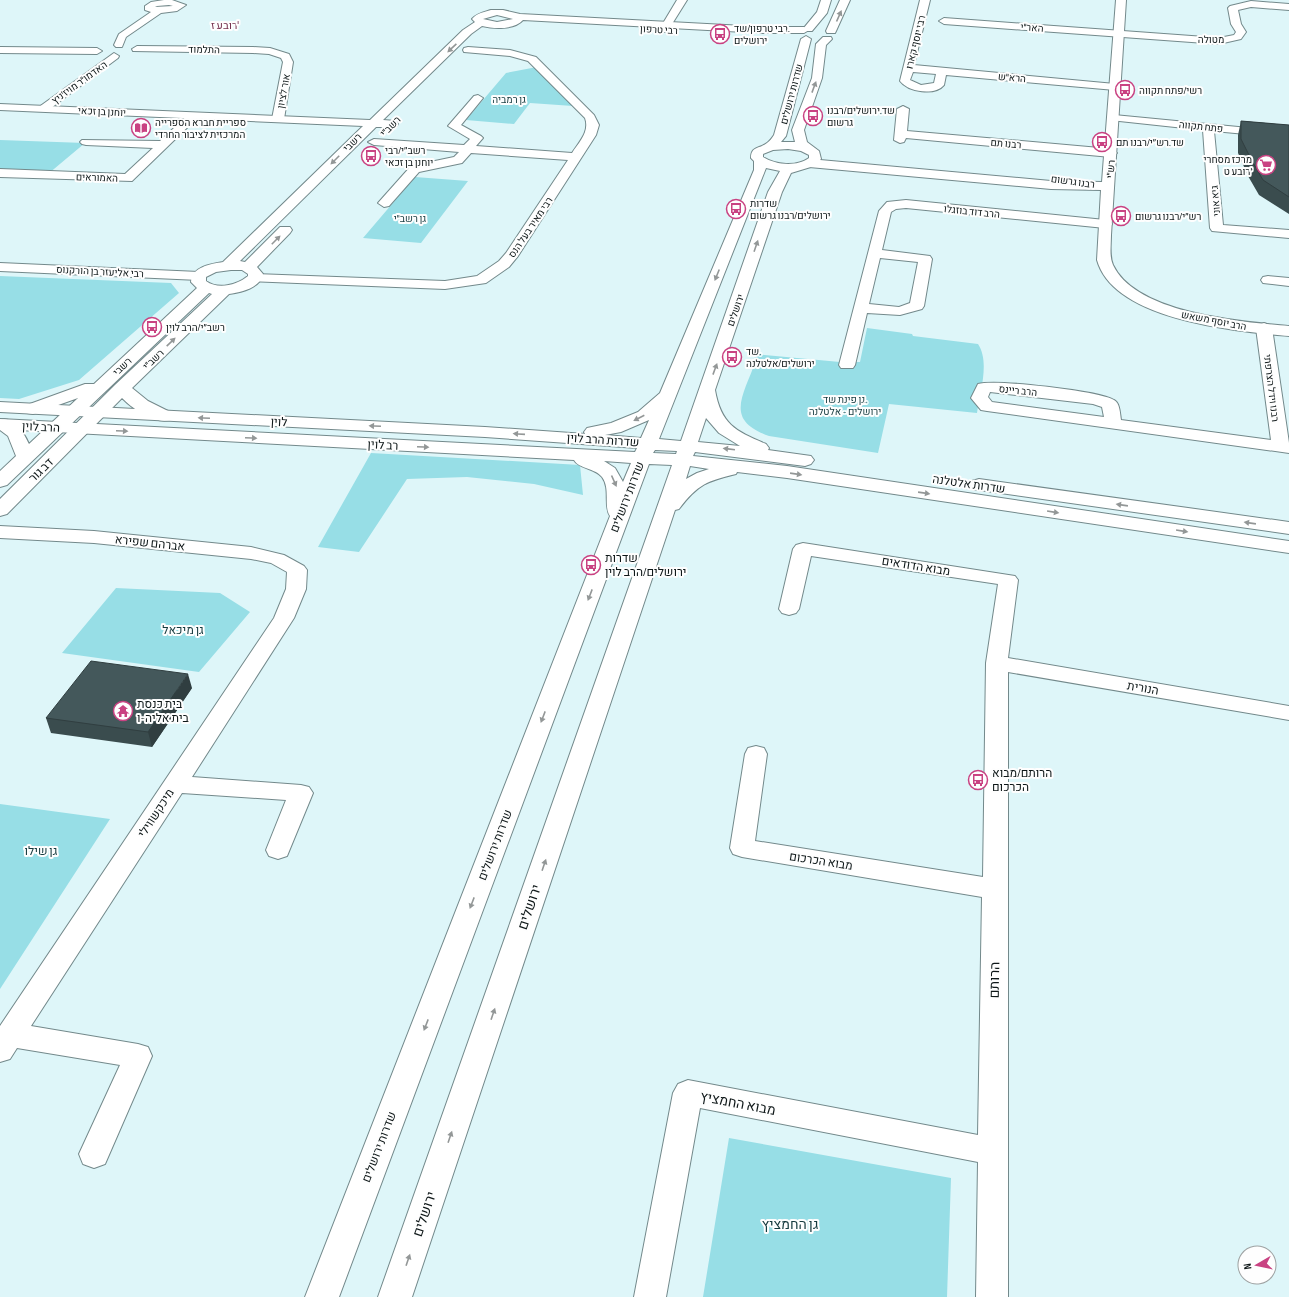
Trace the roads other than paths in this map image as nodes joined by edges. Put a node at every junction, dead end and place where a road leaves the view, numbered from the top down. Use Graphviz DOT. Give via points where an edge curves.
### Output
graph roads {
  1 [pos="682,0"];
  2 [pos="826,0"];
  3 [pos="845,0"];
  4 [pos="925,0"];
  5 [pos="1121,0"];
  6 [pos="1285,4"];
  7 [pos="158,11"];
  8 [pos="923,11"];
  9 [pos="485,12"];
  10 [pos="517,19"];
  11 [pos="937,19"];
  12 [pos="500,24"];
  13 [pos="920,25"];
  14 [pos="665,27"];
  15 [pos="1120,33"];
  16 [pos="805,34"];
  17 [pos="829,35"];
  18 [pos="107,47"];
  19 [pos="137,49"];
  20 [pos="0,50"];
  21 [pos="270,51"];
  22 [pos="465,53"];
  23 [pos="114,56"];
  24 [pos="908,68"];
  25 [pos="942,71"];
  26 [pos="1115,87"];
  27 [pos="478,98"];
  28 [pos="0,107"];
  29 [pos="43,109"];
  30 [pos="903,109"];
  31 [pos="402,114"];
  32 [pos="193,116"];
  33 [pos="1114,118"];
  34 [pos="278,119"];
  35 [pos="372,123"];
  36 [pos="392,124"];
  37 [pos="1208,127"];
  38 [pos="1289,135"];
  39 [pos="86,142"];
  40 [pos="374,142"];
  41 [pos="163,145"];
  42 [pos="770,146"];
  43 [pos="468,149"];
  44 [pos="363,153"];
  45 [pos="1111,153"];
  46 [pos="576,157"];
  47 [pos="806,157"];
  48 [pos="760,161"];
  49 [pos="1110,169"];
  50 [pos="0,173"];
  51 [pos="1057,182"];
  52 [pos="1108,186"];
  53 [pos="384,203"];
  54 [pos="1107,204"];
  55 [pos="292,223"];
  56 [pos="1105,224"];
  57 [pos="1289,234"];
  58 [pos="875,253"];
  59 [pos="226,266"];
  60 [pos="0,267"];
  61 [pos="252,272"];
  62 [pos="1268,280"];
  63 [pos="202,282"];
  64 [pos="1289,282"];
  65 [pos="226,289"];
  66 [pos="1141,299"];
  67 [pos="862,308"];
  68 [pos="1264,328"];
  69 [pos="1289,331"];
  70 [pos="847,365"];
  71 [pos="106,380"];
  72 [pos="122,388"];
  73 [pos="707,390"];
  74 [pos="668,392"];
  75 [pos="0,407"];
  76 [pos="33,409"];
  77 [pos="72,411"];
  78 [pos="98,413"];
  79 [pos="164,416"];
  80 [pos="2,424"];
  81 [pos="1113,424"];
  82 [pos="56,427"];
  83 [pos="83,429"];
  84 [pos="557,445"];
  85 [pos="1284,447"];
  86 [pos="645,451"];
  87 [pos="686,453"];
  88 [pos="26,457"];
  89 [pos="798,459"];
  90 [pos="757,469"];
  91 [pos="0,481"];
  92 [pos="0,510"];
  93 [pos="664,518"];
  94 [pos="619,520"];
  95 [pos="1289,528"];
  96 [pos="0,532"];
  97 [pos="1289,547"];
  98 [pos="297,570"];
  99 [pos="790,610"];
  100 [pos="997,663"];
  101 [pos="1289,712"];
  102 [pos="756,754"];
  103 [pos="175,784"];
  104 [pos="278,850"];
  105 [pos="995,889"];
  106 [pos="5,1043"];
  107 [pos="993,1151"];
  108 [pos="94,1154"];
  109 [pos="322,1297"];
  110 [pos="395,1297"];
  111 [pos="650,1297"];
  112 [pos="992,1297"];
  1 -- 14 [label="street"];
  2 -- 16 [label="main road, שדרות ירושלים" via="822,13"];
  17 -- 3 [label="main road, שדרות ירושלים, one-way"];
  4 -- 8 [label="street, רבי יוסף קארו"];
  5 -- 15 [label="main road, רש\"י"];
  6 -- 15 [label="street, מטולה" via="1251,4 1233,8 1236,24 1241,32 1238,37 1219,41"];
  7 -- 18 [label="street"];
  8 -- 11 [label="street, האר\"י"];
  8 -- 13 [label="street, רבי יוסף קארו"];
  9 -- 10 [label="main road" via="507,13"];
  9 -- 12 [label="main road"];
  9 -- 35 [label="main road, רשבי, one-way"];
  10 -- 12 [label="main road"];
  10 -- 14 [label="main road, רבי טרפון"];
  11 -- 13 [label="street, האר\"י"];
  11 -- 15 [label="street, האר\"י"];
  12 -- 22 [label="main road" via="486,30"];
  13 -- 24 [label="street, רבי יוסף קארו"];
  14 -- 16 [label="main road, רבי טרפון"];
  15 -- 26 [label="main road, רש\"י"];
  16 -- 17 [label="main road, רבי טרפון"];
  16 -- 42 [label="main road, שדרות ירושלים" via="780,136"];
  47 -- 17 [label="main road, שדרות ירושלים, one-way" via="798,130 817,78 821,44"];
  18 -- 19 [label="street, התלמוד" via="134,46"];
  18 -- 20 [label="street, התלמוד"];
  18 -- 23 [label="street, התלמוד" via="100,55"];
  19 -- 21 [label="street, התלמוד"];
  19 -- 23 [label="street, התלמוד"];
  21 -- 34 [label="street, אור לציון" via="286,56 288,62"];
  22 -- 46 [label="street, רבי מאיר בעל הנס" via="510,53 532,59 590,117 593,125 590,135"];
  23 -- 29 [label="street, האדמו\"ר מויז'ניץ"];
  24 -- 25 [label="street, הרא\"ש"];
  24 -- 25 [label="street, רבי יוסף קארו" via="906,83 923,88 939,85"];
  25 -- 26 [label="street, הרא\"ש"];
  26 -- 33 [label="main road, רש\"י"];
  27 -- 43 [label="street" via="454,126 477,138"];
  28 -- 29 [label="main road, יוחנן בן זכאי"];
  29 -- 32 [label="main road, יוחנן בן זכאי"];
  30 -- 45 [label="street, רבנו תם" via="901,137"];
  31 -- 36 [label="main road, רשב\"י"];
  32 -- 34 [label="main road, יוחנן בן זכאי"];
  32 -- 41 [label="street, האמוראים"];
  33 -- 37 [label="street, פתח תקווה"];
  33 -- 45 [label="main road, רש\"י"];
  34 -- 35 [label="main road, יוחנן בן זכאי"];
  35 -- 36 [label="main road, יוחנן בן זכאי"];
  35 -- 59 [label="main road, רשבי, one-way"];
  36 -- 40 [label="main road, רשב\"י"];
  37 -- 38 [label="street, פתח תקווה"];
  37 -- 57 [label="street, גיא אוני" via="1217,228"];
  39 -- 41 [label="street"];
  40 -- 43 [label="street"];
  40 -- 44 [label="main road, רשב\"י"];
  41 -- 50 [label="street, האמוראים" via="128,178"];
  42 -- 47 [label="main road" via="793,146"];
  42 -- 48 [label="main road, שדרות ירושלים" via="757,152"];
  43 -- 46 [label="street"];
  43 -- 53 [label="street" via="458,160 415,169"];
  45 -- 49 [label="main road, רש\"י"];
  46 -- 61 [label="street, רבי מאיר בעל הנס" via="511,256 481,280 445,285"];
  47 -- 48 [label="main road" via="775,166"];
  47 -- 51 [label="main road, רבנו גרשום"];
  73 -- 47 [label="main road, ירושלים, one-way" via="775,192 786,171"];
  48 -- 74 [label="main road, one-way" via="760,170"];
  49 -- 51 [label="main road"];
  49 -- 52 [label="main road, רש\"י"];
  51 -- 52 [label="main road, רבנו גרשום"];
  51 -- 54 [label="main road" via="1098,196"];
  52 -- 54 [label="main road, רש\"י"];
  54 -- 56 [label="main road, רש\"י"];
  61 -- 55 [label="main road, one-way"];
  56 -- 58 [label="street, הרב דוד בוזגלו" via="906,204 892,205 885,211"];
  56 -- 66 [label="main road, רש\"י" via="1103,257 1107,268 1126,289"];
  58 -- 67 [label="street, הרב דוד בוזגלו"];
  58 -- 67 [label="street" via="925,259 917,306 900,311"];
  59 -- 61 [label="main road"];
  59 -- 63 [label="main road, רשבי" via="210,269"];
  60 -- 63 [label="street, רבי אליעזר בן הורקנוס"];
  61 -- 65 [label="main road" via="245,285"];
  62 -- 64 [label="street"];
  63 -- 65 [label="main road"];
  63 -- 71 [label="main road, רשבי"];
  72 -- 65 [label="main road, רשב\"י, one-way"];
  66 -- 68 [label="main road, הרב יוסף משאש" via="1192,317"];
  67 -- 70 [label="street, הרב דוד בוזגלו"];
  68 -- 69 [label="main road, הרב יוסף משאש"];
  68 -- 85 [label="street, רבנו וידל הצרפתי"];
  71 -- 76 [label="main road" via="79,393"];
  71 -- 77 [label="main road, רשבי"];
  72 -- 78 [label="main road, רשב\"י"];
  72 -- 79 [label="main road" via="143,408"];
  73 -- 87 [label="main road, ירושלים"];
  73 -- 89 [label="main road" via="710,410 729,431 759,447"];
  74 -- 84 [label="main road, one-way" via="644,416 615,428"];
  74 -- 86 [label="main road, שדרות ירושלים"];
  75 -- 76 [label="main road, לוין"];
  76 -- 77 [label="main road, לוין"];
  77 -- 78 [label="main road, לוין"];
  77 -- 82 [label="main road, דב גור"];
  78 -- 79 [label="main road, לוין"];
  78 -- 83 [label="main road, רשב\"י"];
  84 -- 79 [label="main road, לוין, one-way" via="484,432"];
  80 -- 82 [label="main road, הרב לוין"];
  80 -- 88 [label="main road" via="16,434"];
  81 -- 81 [label="street, הרב ריינס" via="987,406 979,398 984,387 1001,387 1096,400 1110,404"];
  81 -- 85 [label="street, הרב ריינס"];
  82 -- 83 [label="main road, הרב לוין"];
  82 -- 88 [label="main road, דב גור"];
  83 -- 84 [label="main road, רב לוין, one-way"];
  83 -- 92 [label="main road, דב גור"];
  84 -- 86 [label="main road, רב לוין"];
  84 -- 94 [label="main road, one-way" via="596,463 611,475 616,486"];
  86 -- 87 [label="main road, רב לוין"];
  86 -- 94 [label="main road, שדרות ירושלים"];
  89 -- 87 [label="main road, שדרות אלטלנה, one-way"];
  87 -- 90 [label="main road, שדרות אלטלנה"];
  87 -- 93 [label="main road"];
  88 -- 91 [label="main road, דב גור"];
  95 -- 89 [label="main road, שדרות אלטלנה, one-way"];
  90 -- 93 [label="main road" via="722,471 695,481 684,488"];
  90 -- 97 [label="main road, שדרות אלטלנה, one-way"];
  110 -- 93 [label="main road, ירושלים, one-way"];
  94 -- 109 [label="main road, שדרות ירושלים, one-way"];
  96 -- 98 [label="street, אברהם שפירא" via="94,537 251,553 277,559"];
  98 -- 103 [label="street, מיכקשווילי" via="296,589 284,618"];
  99 -- 100 [label="street, מבוא הדודאים" via="803,549 1008,580"];
  100 -- 101 [label="street, הנורית"];
  100 -- 105 [label="street, הרותם"];
  102 -- 105 [label="street, מבוא הכרכום" via="742,848"];
  103 -- 104 [label="street" via="301,793"];
  103 -- 106 [label="street, מיכקשווילי"];
  105 -- 107 [label="street, הרותם"];
  106 -- 108 [label="street" via="138,1056"];
  107 -- 111 [label="street, מבוא החמציץ" via="688,1093"];
  107 -- 112 [label="street, הרותם"];
}
